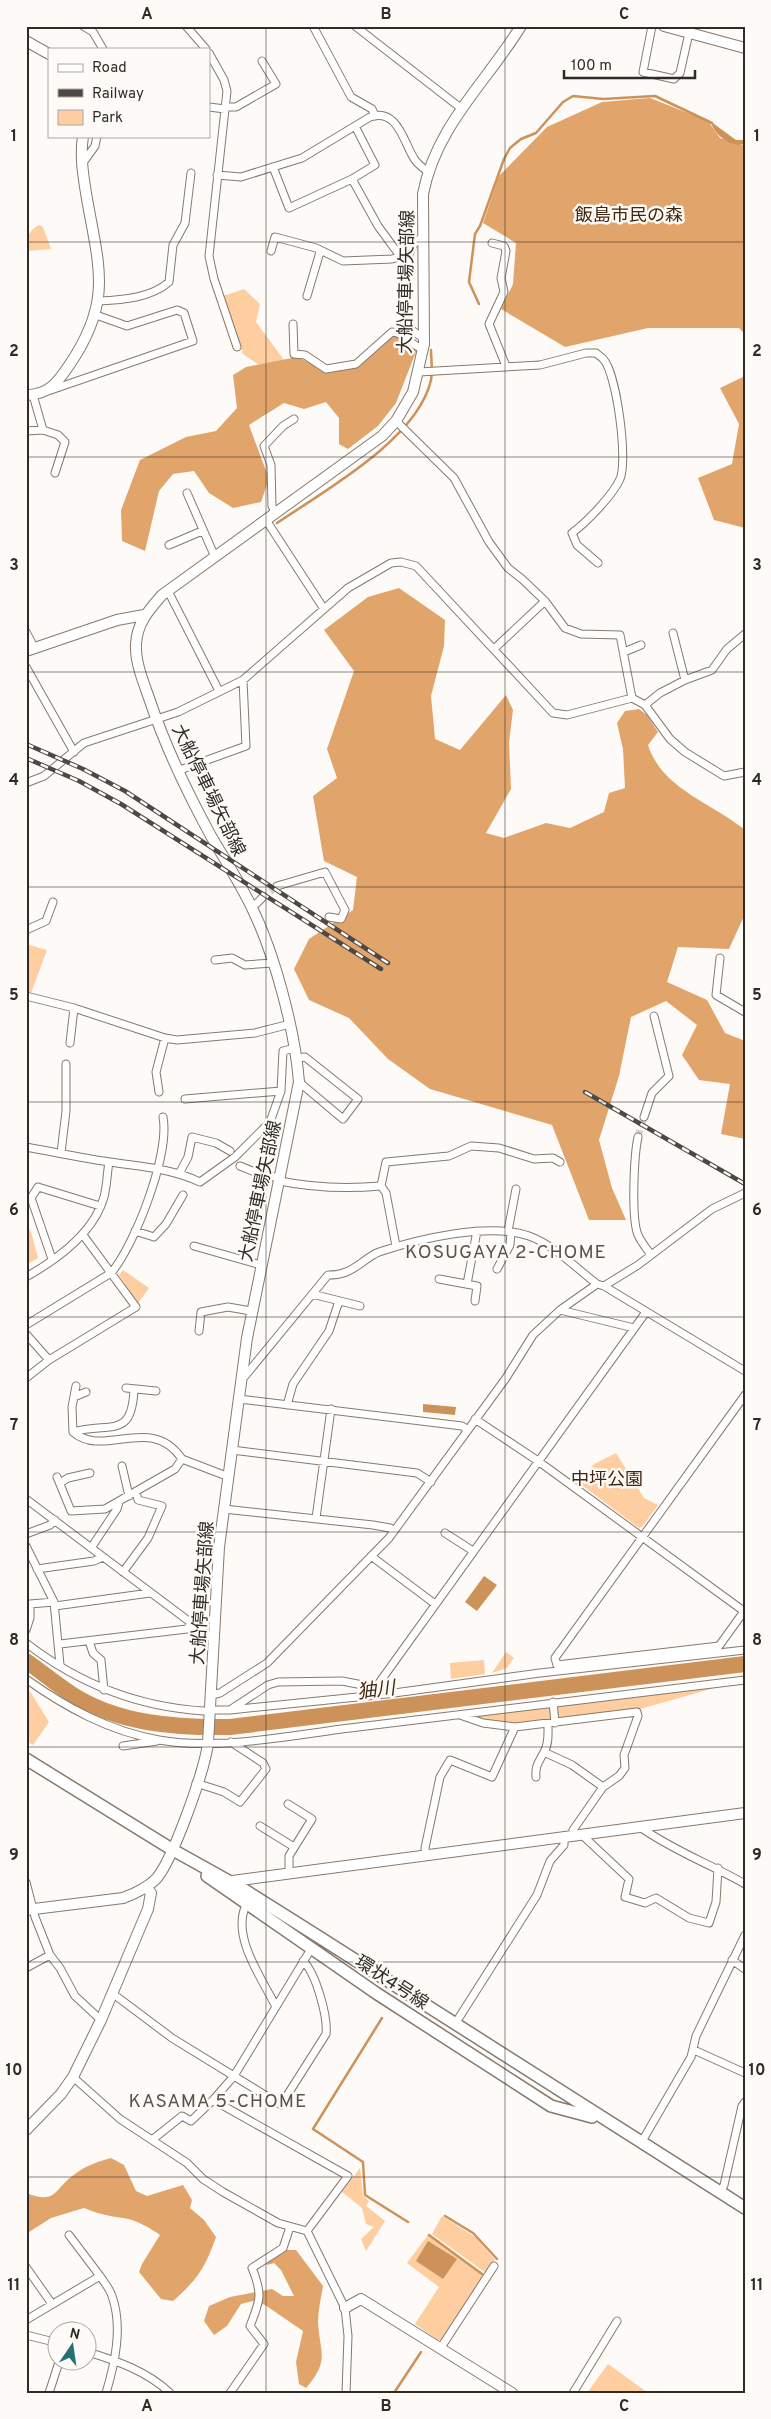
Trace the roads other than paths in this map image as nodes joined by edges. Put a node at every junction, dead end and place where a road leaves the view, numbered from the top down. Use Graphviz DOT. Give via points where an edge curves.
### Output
graph roads {
  1 [pos="82,26"];
  2 [pos="186,26"];
  3 [pos="313,26"];
  4 [pos="355,26"];
  5 [pos="521,26"];
  6 [pos="652,26"];
  7 [pos="664,26"];
  8 [pos="688,33"];
  9 [pos="26,41"];
  10 [pos="102,48"];
  11 [pos="205,48"];
  12 [pos="745,48"];
  13 [pos="48,53"];
  14 [pos="210,55"];
  15 [pos="262,62"];
  16 [pos="210,108"];
  17 [pos="226,108"];
  18 [pos="462,109"];
  19 [pos="375,116"];
  20 [pos="356,128"];
  21 [pos="83,138"];
  22 [pos="97,138"];
  23 [pos="82,164"];
  24 [pos="273,167"];
  25 [pos="427,171"];
  26 [pos="191,173"];
  27 [pos="217,175"];
  28 [pos="352,179"];
  29 [pos="424,235"];
  30 [pos="492,243"];
  31 [pos="271,250"];
  32 [pos="320,252"];
  33 [pos="409,254"];
  34 [pos="400,256"];
  35 [pos="307,296"];
  36 [pos="99,301"];
  37 [pos="96,315"];
  38 [pos="293,324"];
  39 [pos="424,344"];
  40 [pos="237,347"];
  41 [pos="506,366"];
  42 [pos="419,372"];
  43 [pos="50,390"];
  44 [pos="30,395"];
  45 [pos="294,419"];
  46 [pos="396,420"];
  47 [pos="43,430"];
  48 [pos="26,431"];
  49 [pos="55,473"];
  50 [pos="187,493"];
  51 [pos="276,514"];
  52 [pos="266,520"];
  53 [pos="202,531"];
  54 [pos="169,545"];
  55 [pos="215,557"];
  56 [pos="598,563"];
  57 [pos="168,590"];
  58 [pos="545,601"];
  59 [pos="324,609"];
  60 [pos="144,615"];
  61 [pos="26,632"];
  62 [pos="673,633"];
  63 [pos="745,634"];
  64 [pos="642,645"];
  65 [pos="30,649"];
  66 [pos="494,650"];
  67 [pos="624,652"];
  68 [pos="26,667"];
  69 [pos="243,680"];
  70 [pos="685,680"];
  71 [pos="219,691"];
  72 [pos="632,698"];
  73 [pos="645,705"];
  74 [pos="156,720"];
  75 [pos="74,752"];
  76 [pos="177,771"];
  77 [pos="745,772"];
  78 [pos="26,783"];
  79 [pos="277,886"];
  80 [pos="262,898"];
  81 [pos="52,902"];
  82 [pos="252,908"];
  83 [pos="329,917"];
  84 [pos="26,930"];
  85 [pos="720,958"];
  86 [pos="215,960"];
  87 [pos="273,963"];
  88 [pos="26,996"];
  89 [pos="74,1008"];
  90 [pos="745,1012"];
  91 [pos="654,1016"];
  92 [pos="290,1024"];
  93 [pos="165,1038"];
  94 [pos="70,1043"];
  95 [pos="296,1053"];
  96 [pos="66,1064"];
  97 [pos="299,1082"];
  98 [pos="281,1091"];
  99 [pos="159,1092"];
  100 [pos="185,1099"];
  101 [pos="163,1117"];
  102 [pos="644,1117"];
  103 [pos="638,1137"];
  104 [pos="26,1147"];
  105 [pos="230,1151"];
  106 [pos="62,1153"];
  107 [pos="109,1162"];
  108 [pos="560,1162"];
  109 [pos="240,1166"];
  110 [pos="158,1168"];
  111 [pos="180,1172"];
  112 [pos="280,1179"];
  113 [pos="381,1186"];
  114 [pos="516,1189"];
  115 [pos="745,1193"];
  116 [pos="183,1195"];
  117 [pos="100,1206"];
  118 [pos="135,1231"];
  119 [pos="477,1231"];
  120 [pos="509,1232"];
  121 [pos="83,1234"];
  122 [pos="194,1246"];
  123 [pos="396,1246"];
  124 [pos="651,1255"];
  125 [pos="52,1259"];
  126 [pos="261,1265"];
  127 [pos="497,1269"];
  128 [pos="111,1273"];
  129 [pos="26,1276"];
  130 [pos="439,1279"];
  131 [pos="467,1284"];
  132 [pos="600,1285"];
  133 [pos="312,1294"];
  134 [pos="339,1301"];
  135 [pos="475,1301"];
  136 [pos="360,1306"];
  137 [pos="560,1310"];
  138 [pos="251,1311"];
  139 [pos="646,1312"];
  140 [pos="26,1326"];
  141 [pos="634,1328"];
  142 [pos="199,1331"];
  143 [pos="26,1334"];
  144 [pos="49,1360"];
  145 [pos="745,1371"];
  146 [pos="242,1377"];
  147 [pos="26,1378"];
  148 [pos="76,1386"];
  149 [pos="126,1388"];
  150 [pos="134,1389"];
  151 [pos="156,1391"];
  152 [pos="86,1392"];
  153 [pos="745,1395"];
  154 [pos="74,1397"];
  155 [pos="239,1399"];
  156 [pos="287,1405"];
  157 [pos="331,1409"];
  158 [pos="475,1419"];
  159 [pos="468,1430"];
  160 [pos="74,1432"];
  161 [pos="232,1450"];
  162 [pos="182,1459"];
  163 [pos="538,1461"];
  164 [pos="323,1462"];
  165 [pos="122,1466"];
  166 [pos="90,1473"];
  167 [pos="228,1476"];
  168 [pos="430,1482"];
  169 [pos="133,1494"];
  170 [pos="26,1499"];
  171 [pos="119,1502"];
  172 [pos="224,1509"];
  173 [pos="316,1518"];
  174 [pos="55,1520"];
  175 [pos="394,1531"];
  176 [pos="445,1533"];
  177 [pos="26,1534"];
  178 [pos="642,1537"];
  179 [pos="26,1546"];
  180 [pos="91,1548"];
  181 [pos="473,1551"];
  182 [pos="371,1556"];
  183 [pos="103,1557"];
  184 [pos="37,1569"];
  185 [pos="123,1572"];
  186 [pos="150,1593"];
  187 [pos="54,1604"];
  188 [pos="434,1604"];
  189 [pos="744,1611"];
  190 [pos="191,1624"];
  191 [pos="26,1630"];
  192 [pos="214,1640"];
  193 [pos="89,1641"];
  194 [pos="26,1643"];
  195 [pos="60,1644"];
  196 [pos="745,1650"];
  197 [pos="60,1665"];
  198 [pos="26,1679"];
  199 [pos="745,1680"];
  200 [pos="104,1690"];
  201 [pos="378,1691"];
  202 [pos="210,1696"];
  203 [pos="553,1702"];
  204 [pos="230,1710"];
  205 [pos="208,1712"];
  206 [pos="460,1715"];
  207 [pos="551,1724"];
  208 [pos="516,1727"];
  209 [pos="160,1740"];
  210 [pos="208,1741"];
  211 [pos="231,1742"];
  212 [pos="123,1746"];
  213 [pos="544,1752"];
  214 [pos="26,1759"];
  215 [pos="536,1777"];
  216 [pos="196,1783"];
  217 [pos="603,1787"];
  218 [pos="288,1804"];
  219 [pos="745,1812"];
  220 [pos="260,1826"];
  221 [pos="639,1826"];
  222 [pos="573,1835"];
  223 [pos="294,1847"];
  224 [pos="172,1850"];
  225 [pos="426,1854"];
  226 [pos="718,1868"];
  227 [pos="289,1873"];
  228 [pos="26,1882"];
  229 [pos="222,1882"];
  230 [pos="745,1884"];
  231 [pos="146,1887"];
  232 [pos="246,1904"];
  233 [pos="30,1910"];
  234 [pos="745,1935"];
  235 [pos="311,1949"];
  236 [pos="50,1955"];
  237 [pos="732,1960"];
  238 [pos="304,1961"];
  239 [pos="26,1968"];
  240 [pos="745,1969"];
  241 [pos="112,1993"];
  242 [pos="276,2007"];
  243 [pos="101,2020"];
  244 [pos="455,2024"];
  245 [pos="694,2050"];
  246 [pos="745,2072"];
  247 [pos="234,2076"];
  248 [pos="73,2077"];
  249 [pos="213,2100"];
  250 [pos="745,2102"];
  251 [pos="603,2120"];
  252 [pos="26,2130"];
  253 [pos="152,2140"];
  254 [pos="641,2143"];
  255 [pos="720,2193"];
  256 [pos="745,2208"];
  257 [pos="290,2228"];
  258 [pos="307,2231"];
  259 [pos="69,2235"];
  260 [pos="494,2266"];
  261 [pos="26,2267"];
  262 [pos="100,2276"];
  263 [pos="52,2304"];
  264 [pos="345,2308"];
  265 [pos="26,2320"];
  266 [pos="617,2321"];
  267 [pos="26,2335"];
  268 [pos="48,2340"];
  269 [pos="440,2348"];
  270 [pos="98,2355"];
  271 [pos="116,2360"];
  272 [pos="56,2372"];
  273 [pos="49,2393"];
  274 [pos="106,2393"];
  275 [pos="170,2393"];
  276 [pos="230,2393"];
  277 [pos="346,2393"];
  278 [pos="512,2393"];
  279 [pos="573,2393"];
  1 -- 10 [label="street" via="93,32"];
  2 -- 11 [label="street"];
  3 -- 19 [label="street" via="351,97 372,109"];
  4 -- 18 [label="street"];
  5 -- 18 [label="main road, 大船停車場矢部線"];
  6 -- 8 [label="street" via="643,72 674,79 680,73"];
  7 -- 8 [label="main road"];
  8 -- 12 [label="main road"];
  9 -- 13 [label="main road"];
  14 -- 17 [label="street" via="224,80"];
  15 -- 17 [label="street" via="276,84 236,107"];
  16 -- 17 [label="street"];
  17 -- 27 [label="street"];
  18 -- 25 [label="main road, 大船停車場矢部線" via="443,136"];
  19 -- 20 [label="street"];
  19 -- 25 [label="street" via="391,119 400,128 416,161"];
  20 -- 24 [label="street" via="302,158"];
  20 -- 28 [label="street" via="375,165"];
  21 -- 23 [label="main road"];
  22 -- 23 [label="street" via="95,146"];
  23 -- 36 [label="main road" via="100,281"];
  24 -- 27 [label="street" via="241,177"];
  24 -- 28 [label="street" via="290,208"];
  25 -- 29 [label="main road, 大船停車場矢部線" via="423,194"];
  26 -- 36 [label="street" via="185,223 173,245 169,282 162,288 130,299"];
  27 -- 40 [label="street" via="209,256"];
  28 -- 34 [label="street" via="378,226"];
  29 -- 33 [label="street"];
  29 -- 39 [label="main road, 大船停車場矢部線"];
  30 -- 41 [label="street" via="504,246 506,251 501,278 504,292 489,324"];
  31 -- 32 [label="street" via="275,237 316,248"];
  32 -- 34 [label="street" via="343,261"];
  32 -- 35 [label="street"];
  33 -- 34 [label="street"];
  33 -- 39 [label="street" via="403,315 410,329"];
  36 -- 37 [label="main road"];
  37 -- 43 [label="main road" via="84,344"];
  37 -- 43 [label="street" via="127,326 177,310 184,313 193,341"];
  38 -- 39 [label="street" via="294,354 305,355 326,369 356,364 392,332 399,332 418,348"];
  39 -- 42 [label="main road, 大船停車場矢部線"];
  41 -- 42 [label="street"];
  41 -- 56 [label="street" via="540,365 596,352 605,361 618,404 623,469 620,480 586,524 572,534 577,545"];
  42 -- 46 [label="main road, 大船停車場矢部線" via="413,392"];
  43 -- 44 [label="main road"];
  44 -- 47 [label="street"];
  45 -- 51 [label="street" via="264,446 270,465 272,506"];
  46 -- 51 [label="main road, 大船停車場矢部線" via="382,436"];
  46 -- 58 [label="street" via="454,478 489,542 508,568"];
  47 -- 48 [label="street"];
  47 -- 49 [label="street" via="58,435 65,442"];
  50 -- 53 [label="street"];
  51 -- 52 [label="main road, 大船停車場矢部線"];
  52 -- 55 [label="main road, 大船停車場矢部線"];
  52 -- 59 [label="street"];
  53 -- 54 [label="street"];
  53 -- 55 [label="street"];
  55 -- 57 [label="main road, 大船停車場矢部線"];
  57 -- 60 [label="main road, 大船停車場矢部線"];
  57 -- 71 [label="street"];
  58 -- 66 [label="street"];
  58 -- 67 [label="street" via="565,628 581,634 620,635"];
  59 -- 66 [label="street" via="348,588 391,563 401,562 416,566"];
  59 -- 69 [label="street"];
  60 -- 65 [label="main road" via="117,620"];
  60 -- 74 [label="main road, 大船停車場矢部線" via="136,643 137,656"];
  61 -- 65 [label="street"];
  62 -- 70 [label="street"];
  63 -- 70 [label="street" via="727,649 712,670"];
  64 -- 67 [label="street"];
  66 -- 72 [label="street" via="559,715"];
  67 -- 72 [label="street"];
  68 -- 75 [label="street"];
  69 -- 71 [label="street"];
  69 -- 76 [label="street" via="246,746"];
  70 -- 73 [label="street"];
  71 -- 74 [label="street"];
  72 -- 73 [label="street"];
  73 -- 77 [label="street" via="670,739 685,752 724,776"];
  74 -- 75 [label="street" via="94,738"];
  74 -- 76 [label="main road, 大船停車場矢部線"];
  75 -- 78 [label="street" via="44,776"];
  76 -- 82 [label="main road, 大船停車場矢部線"];
  79 -- 83 [label="street" via="325,872 344,910 341,919"];
  80 -- 82 [label="street"];
  81 -- 84 [label="street" via="46,921"];
  82 -- 87 [label="main road, 大船停車場矢部線"];
  85 -- 90 [label="street" via="716,995"];
  86 -- 87 [label="street" via="232,958 245,965"];
  87 -- 92 [label="main road, 大船停車場矢部線"];
  88 -- 89 [label="street"];
  89 -- 93 [label="street"];
  89 -- 94 [label="street"];
  91 -- 102 [label="street" via="669,1076 652,1093"];
  92 -- 93 [label="street" via="255,1033 177,1040"];
  92 -- 95 [label="main road, 大船停車場矢部線"];
  93 -- 99 [label="street" via="156,1072"];
  95 -- 97 [label="main road, 大船停車場矢部線"];
  95 -- 97 [label="street" via="305,1056 358,1099 343,1119"];
  95 -- 98 [label="street" via="283,1051"];
  96 -- 106 [label="street"];
  97 -- 112 [label="main road, 大船停車場矢部線"];
  98 -- 100 [label="street"];
  98 -- 111 [label="street" via="270,1122 231,1162 200,1182"];
  101 -- 110 [label="street" via="165,1129"];
  103 -- 124 [label="street" via="633,1206 638,1234"];
  104 -- 106 [label="street"];
  105 -- 111 [label="street" via="192,1136 188,1157"];
  106 -- 107 [label="street"];
  107 -- 110 [label="street"];
  107 -- 117 [label="street"];
  108 -- 113 [label="street" via="553,1158 534,1159 499,1148 471,1146 449,1156 386,1162"];
  109 -- 112 [label="street"];
  110 -- 111 [label="street"];
  110 -- 118 [label="street"];
  112 -- 113 [label="street" via="307,1186"];
  112 -- 126 [label="main road, 大船停車場矢部線"];
  113 -- 123 [label="street" via="386,1193"];
  114 -- 120 [label="street"];
  115 -- 124 [label="street" via="712,1209"];
  116 -- 118 [label="street" via="154,1237"];
  117 -- 121 [label="street"];
  117 -- 125 [label="street" via="38,1187 31,1198"];
  118 -- 128 [label="street" via="120,1263"];
  119 -- 120 [label="street"];
  119 -- 123 [label="street"];
  119 -- 131 [label="street"];
  120 -- 127 [label="street" via="510,1245"];
  120 -- 132 [label="street" via="528,1235 544,1243"];
  121 -- 125 [label="street"];
  121 -- 128 [label="street"];
  122 -- 126 [label="street"];
  123 -- 133 [label="street" via="373,1254 344,1273 328,1275"];
  124 -- 132 [label="street"];
  125 -- 129 [label="street"];
  126 -- 138 [label="main road, 大船停車場矢部線"];
  128 -- 140 [label="street"];
  128 -- 144 [label="street" via="136,1307"];
  130 -- 131 [label="street"];
  131 -- 135 [label="street" via="477,1286"];
  132 -- 137 [label="street"];
  132 -- 139 [label="street"];
  133 -- 134 [label="street"];
  133 -- 146 [label="street" via="266,1353"];
  134 -- 136 [label="street"];
  134 -- 156 [label="street" via="329,1331 292,1384"];
  137 -- 141 [label="street"];
  137 -- 158 [label="street" via="533,1335"];
  138 -- 142 [label="street" via="228,1308 201,1312"];
  138 -- 146 [label="main road, 大船停車場矢部線"];
  139 -- 141 [label="street"];
  139 -- 145 [label="street"];
  141 -- 163 [label="street"];
  143 -- 144 [label="street"];
  144 -- 147 [label="street"];
  146 -- 155 [label="main road, 大船停車場矢部線"];
  148 -- 154 [label="street"];
  149 -- 150 [label="street"];
  150 -- 151 [label="street"];
  150 -- 160 [label="street" via="130,1417 121,1424"];
  152 -- 154 [label="street"];
  153 -- 178 [label="street"];
  154 -- 160 [label="street" via="71,1423"];
  155 -- 156 [label="street"];
  155 -- 161 [label="main road, 大船停車場矢部線"];
  156 -- 157 [label="street"];
  157 -- 159 [label="street" via="462,1426"];
  157 -- 164 [label="street"];
  158 -- 159 [label="street"];
  158 -- 163 [label="street"];
  159 -- 168 [label="street"];
  160 -- 162 [label="street" via="94,1442 145,1436 166,1444"];
  161 -- 164 [label="street"];
  161 -- 167 [label="main road, 大船停車場矢部線"];
  162 -- 167 [label="street"];
  162 -- 169 [label="street" via="176,1469"];
  163 -- 178 [label="street"];
  163 -- 181 [label="street"];
  164 -- 168 [label="street" via="417,1474"];
  164 -- 173 [label="street"];
  165 -- 169 [label="street"];
  166 -- 171 [label="street" via="59,1480 71,1511 105,1509"];
  167 -- 172 [label="main road, 大船停車場矢部線"];
  168 -- 175 [label="street"];
  169 -- 171 [label="street"];
  169 -- 185 [label="street" via="138,1500 162,1506 148,1538"];
  170 -- 174 [label="street"];
  171 -- 180 [label="street"];
  172 -- 173 [label="street"];
  172 -- 192 [label="main road, 大船停車場矢部線"];
  173 -- 175 [label="street"];
  174 -- 177 [label="street"];
  174 -- 180 [label="street"];
  175 -- 182 [label="street"];
  176 -- 181 [label="street"];
  178 -- 189 [label="street"];
  178 -- 189 [label="street" via="555,1658 557,1665 719,1646"];
  179 -- 184 [label="street"];
  180 -- 183 [label="street"];
  181 -- 188 [label="street"];
  182 -- 188 [label="street"];
  182 -- 202 [label="street" via="267,1663"];
  183 -- 184 [label="street"];
  183 -- 185 [label="street"];
  184 -- 187 [label="street"];
  185 -- 186 [label="street"];
  186 -- 187 [label="street"];
  186 -- 190 [label="street"];
  187 -- 191 [label="street" via="30,1604"];
  187 -- 195 [label="street"];
  188 -- 201 [label="street" via="379,1683"];
  190 -- 192 [label="street"];
  190 -- 193 [label="street" via="187,1629"];
  192 -- 202 [label="main road, 大船停車場矢部線"];
  193 -- 195 [label="street"];
  193 -- 200 [label="street" via="93,1653 100,1660"];
  194 -- 197 [label="street"];
  195 -- 197 [label="street"];
  196 -- 201 [label="street"];
  197 -- 200 [label="street"];
  198 -- 209 [label="street" via="80,1714"];
  199 -- 203 [label="street"];
  200 -- 205 [label="street" via="140,1702"];
  201 -- 204 [label="street"];
  201 -- 204 [label="street" via="342,1681 278,1682"];
  202 -- 205 [label="main road, 大船停車場矢部線"];
  203 -- 206 [label="street"];
  203 -- 207 [label="street"];
  204 -- 205 [label="street"];
  205 -- 210 [label="main road, 大船停車場矢部線"];
  206 -- 208 [label="street" via="483,1723"];
  206 -- 211 [label="street"];
  207 -- 208 [label="street"];
  207 -- 213 [label="street"];
  207 -- 217 [label="street" via="637,1712 624,1755 626,1768"];
  208 -- 225 [label="street" via="492,1777 450,1760 440,1777"];
  209 -- 210 [label="street"];
  209 -- 212 [label="street"];
  210 -- 211 [label="street"];
  210 -- 216 [label="main road"];
  211 -- 216 [label="street" via="263,1763 266,1769 240,1802 224,1792"];
  213 -- 215 [label="street" via="535,1768"];
  213 -- 217 [label="street" via="572,1765"];
  214 -- 224 [label="main road, 環状4号線"];
  216 -- 224 [label="main road"];
  217 -- 222 [label="street" via="573,1830"];
  218 -- 223 [label="street" via="312,1819"];
  219 -- 221 [label="main road"];
  220 -- 223 [label="street"];
  221 -- 222 [label="main road"];
  221 -- 226 [label="street" via="674,1848"];
  222 -- 225 [label="main road"];
  222 -- 226 [label="street" via="629,1879 625,1897 644,1903 656,1898 689,1918 709,1923 716,1902"];
  222 -- 244 [label="street" via="550,1861 537,1895"];
  223 -- 227 [label="street" via="287,1861"];
  224 -- 229 [label="main road, 環状4号線"];
  224 -- 231 [label="main road" via="155,1880"];
  225 -- 227 [label="main road"];
  226 -- 230 [label="street"];
  227 -- 229 [label="main road"];
  228 -- 233 [label="street"];
  229 -- 232 [label="main road, 環状4号線"];
  229 -- 244 [label="main road, 環状4号線"];
  231 -- 233 [label="main road" via="122,1898"];
  231 -- 241 [label="main road" via="151,1893 148,1909"];
  232 -- 235 [label="main road, 環状4号線"];
  232 -- 242 [label="street" via="241,1916 244,1942"];
  233 -- 236 [label="street"];
  234 -- 237 [label="street"];
  235 -- 238 [label="street"];
  235 -- 251 [label="main road, 環状4号線" via="551,2106"];
  236 -- 239 [label="street"];
  236 -- 243 [label="street" via="75,1996"];
  237 -- 240 [label="street"];
  237 -- 245 [label="street" via="696,2036"];
  238 -- 242 [label="street"];
  238 -- 247 [label="street" via="315,1980 326,2034 281,2105"];
  241 -- 243 [label="main road"];
  241 -- 247 [label="street" via="172,2038"];
  242 -- 247 [label="street"];
  243 -- 248 [label="main road"];
  244 -- 251 [label="main road, 環状4号線"];
  245 -- 246 [label="street"];
  245 -- 254 [label="street"];
  247 -- 249 [label="street"];
  248 -- 252 [label="main road"];
  248 -- 253 [label="street" via="120,2119"];
  249 -- 253 [label="street" via="190,2121 182,2116"];
  249 -- 258 [label="street" via="348,2176"];
  250 -- 255 [label="street"];
  251 -- 254 [label="main road, 環状4号線"];
  253 -- 257 [label="street" via="223,2192"];
  254 -- 255 [label="main road, 環状4号線"];
  255 -- 256 [label="main road, 環状4号線"];
  257 -- 258 [label="street"];
  257 -- 276 [label="street" via="283,2248 252,2268 260,2287 250,2326 264,2344"];
  258 -- 264 [label="street"];
  259 -- 262 [label="street"];
  260 -- 269 [label="street"];
  261 -- 263 [label="street"];
  262 -- 263 [label="street"];
  262 -- 271 [label="street" via="112,2296"];
  263 -- 265 [label="street"];
  264 -- 269 [label="main road" via="361,2299"];
  264 -- 277 [label="street" via="348,2336"];
  266 -- 279 [label="street"];
  267 -- 268 [label="street"];
  269 -- 278 [label="main road"];
  270 -- 271 [label="street"];
  271 -- 274 [label="street"];
  271 -- 275 [label="street" via="147,2375"];
  272 -- 273 [label="street"];
}
